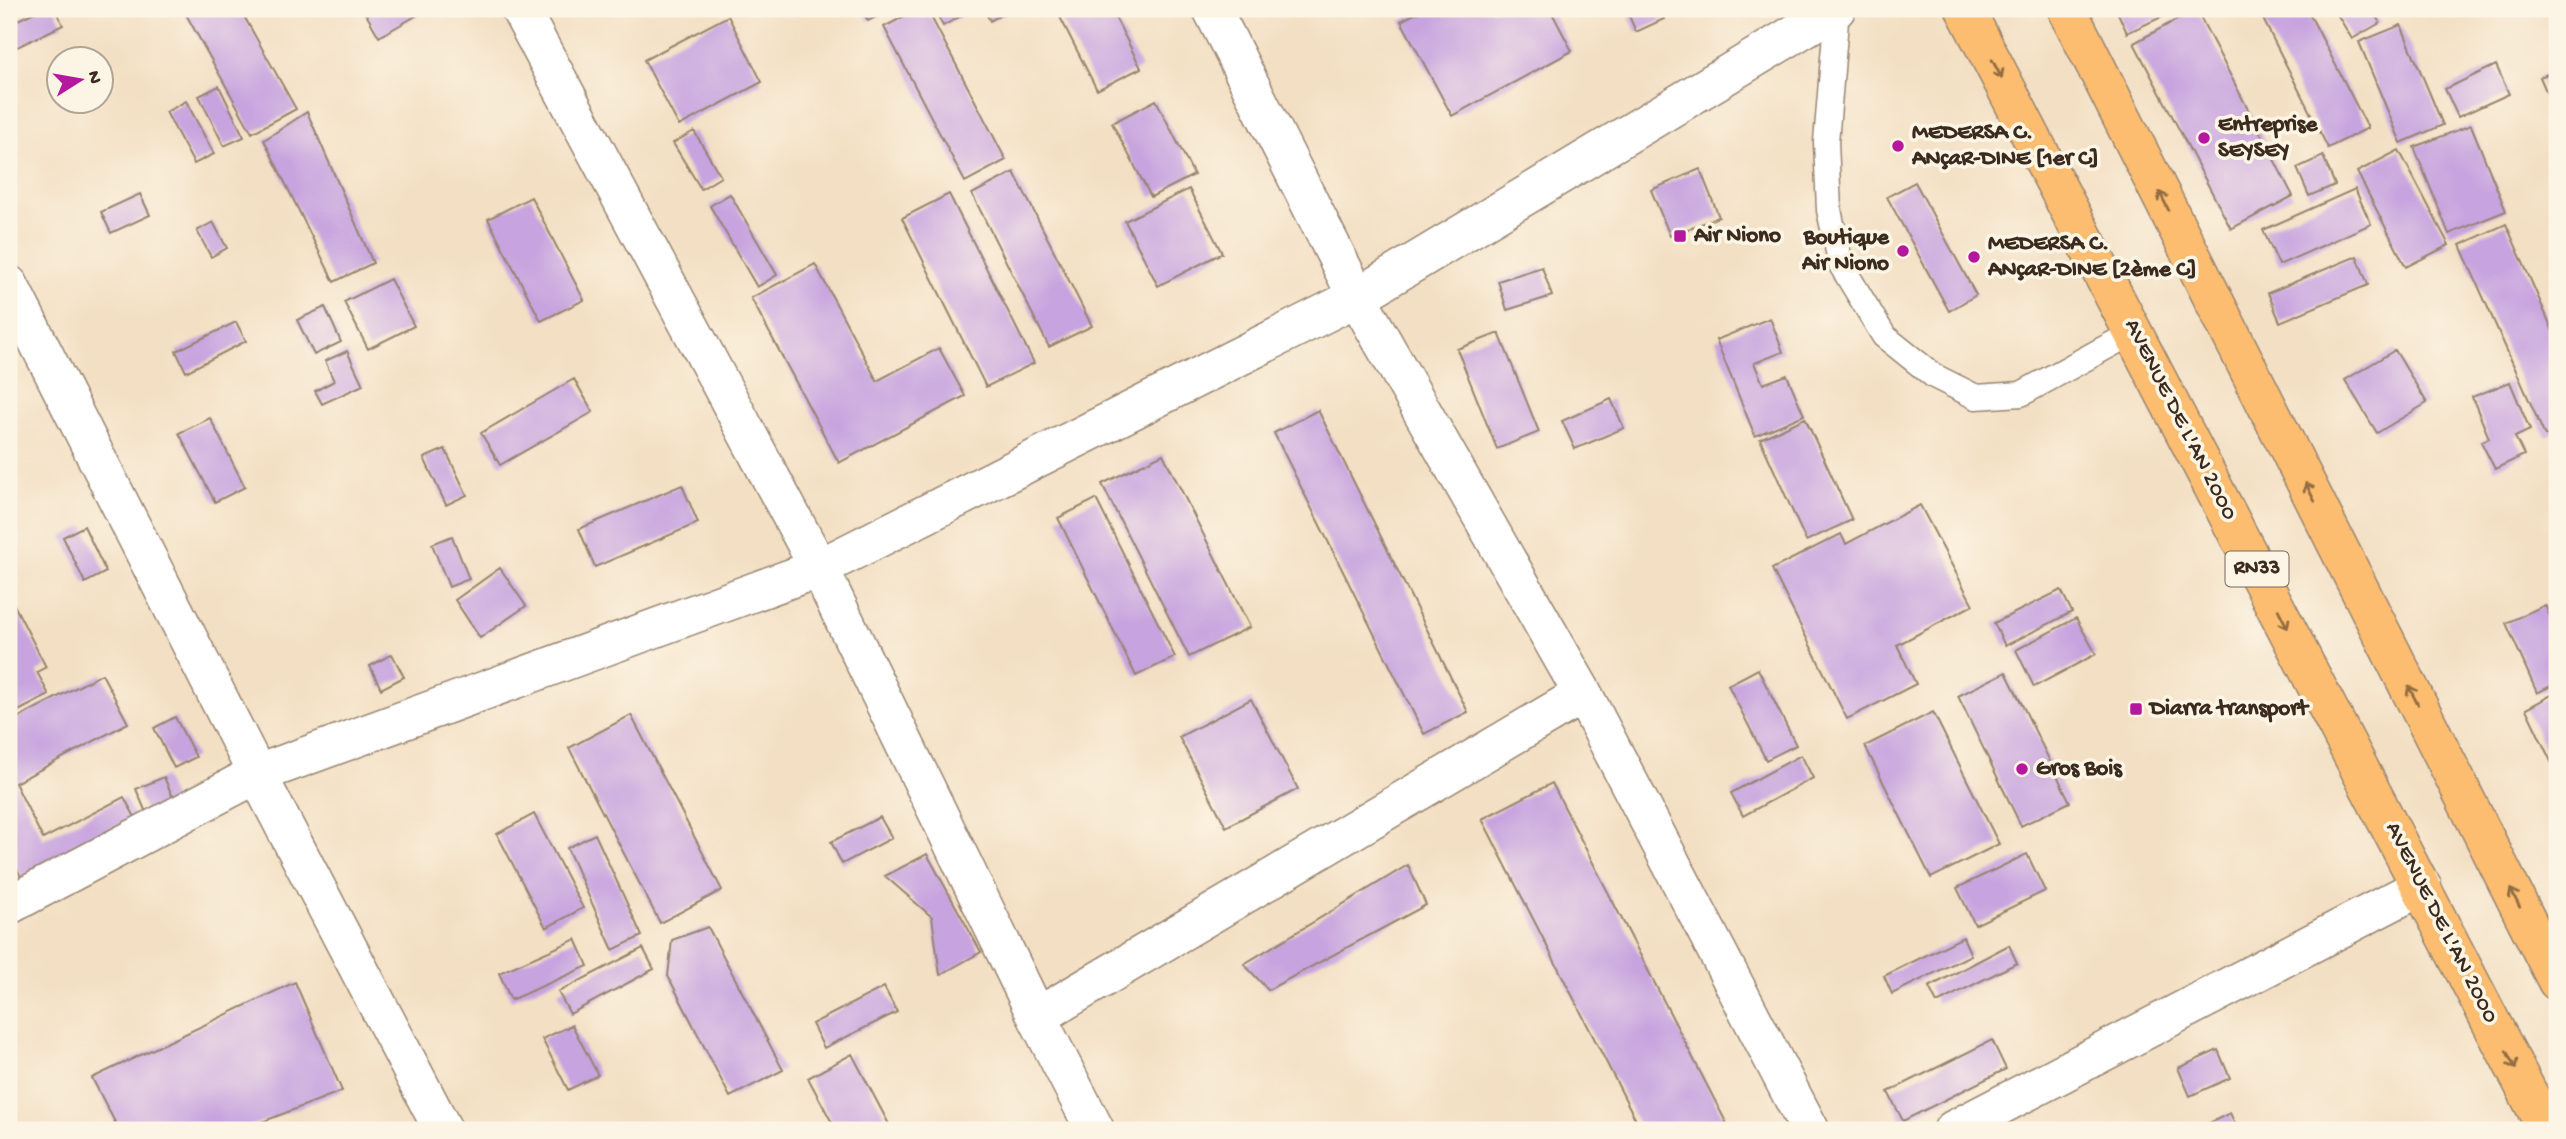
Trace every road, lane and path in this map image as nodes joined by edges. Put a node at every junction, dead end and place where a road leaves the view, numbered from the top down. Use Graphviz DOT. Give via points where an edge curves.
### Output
graph roads {
  1 [pos="520,9"];
  2 [pos="1212,9"];
  3 [pos="1837,9"];
  4 [pos="1965,9"];
  5 [pos="2067,9"];
  6 [pos="11,294"];
  7 [pos="1357,297"];
  8 [pos="2134,332"];
  9 [pos="819,568"];
  10 [pos="1583,694"];
  11 [pos="257,774"];
  12 [pos="2422,886"];
  13 [pos="9,905"];
  14 [pos="2546,931"];
  15 [pos="2557,981"];
  16 [pos="1037,1017"];
  17 [pos="443,1130"];
  18 [pos="1096,1130"];
  19 [pos="1810,1130"];
  20 [pos="1953,1130"];
  21 [pos="2547,1130"];
  1 -- 9 [label="street"];
  2 -- 7 [label="street"];
  3 -- 7 [label="street"];
  3 -- 8 [label="lane" via="1826,142 1829,210 1841,265 1884,336 1934,376 1976,397 2021,394"];
  4 -- 8 [label="main road, AVENUE DE L'AN 2000 / RN33, one-way"];
  14 -- 5 [label="main road, one-way"];
  6 -- 11 [label="street"];
  7 -- 9 [label="street"];
  7 -- 10 [label="street"];
  8 -- 12 [label="main road, AVENUE DE L'AN 2000 / RN33, one-way"];
  9 -- 11 [label="street"];
  9 -- 16 [label="street"];
  10 -- 16 [label="street"];
  10 -- 19 [label="street"];
  11 -- 13 [label="street"];
  11 -- 17 [label="street"];
  12 -- 20 [label="street"];
  12 -- 21 [label="main road, AVENUE DE L'AN 2000 / RN33, one-way"];
  14 -- 15 [label="main road"];
  16 -- 18 [label="street"];
}
